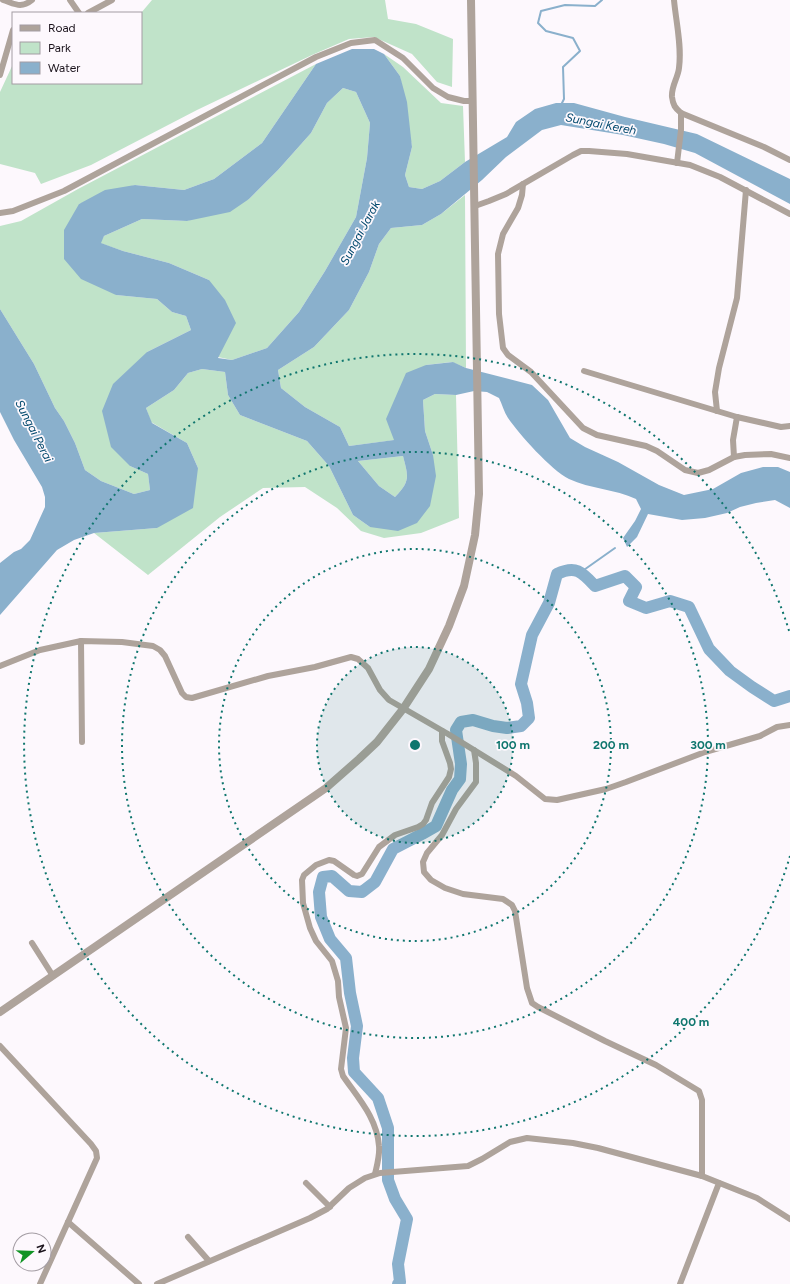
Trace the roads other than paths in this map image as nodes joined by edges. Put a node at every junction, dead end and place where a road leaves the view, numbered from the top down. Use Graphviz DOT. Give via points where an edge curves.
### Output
graph roads {
  1 [pos="3,0"];
  2 [pos="32,0"];
  3 [pos="70,0"];
  4 [pos="112,0"];
  5 [pos="471,0"];
  6 [pos="674,0"];
  7 [pos="20,6"];
  8 [pos="18,12"];
  9 [pos="78,12"];
  10 [pos="90,12"];
  11 [pos="12,33"];
  12 [pos="0,75"];
  13 [pos="472,101"];
  14 [pos="681,113"];
  15 [pos="790,160"];
  16 [pos="677,161"];
  17 [pos="523,184"];
  18 [pos="746,190"];
  19 [pos="475,203"];
  20 [pos="0,213"];
  21 [pos="790,214"];
  22 [pos="584,371"];
  23 [pos="717,410"];
  24 [pos="737,417"];
  25 [pos="790,426"];
  26 [pos="734,457"];
  27 [pos="790,458"];
  28 [pos="80,641"];
  29 [pos="0,666"];
  30 [pos="403,709"];
  31 [pos="790,725"];
  32 [pos="445,732"];
  33 [pos="82,742"];
  34 [pos="474,750"];
  35 [pos="32,943"];
  36 [pos="53,976"];
  37 [pos="0,1012"];
  38 [pos="0,1046"];
  39 [pos="378,1173"];
  40 [pos="702,1176"];
  41 [pos="306,1183"];
  42 [pos="719,1183"];
  43 [pos="330,1206"];
  44 [pos="790,1219"];
  45 [pos="68,1222"];
  46 [pos="188,1237"];
  47 [pos="209,1261"];
  48 [pos="40,1284"];
  49 [pos="139,1284"];
  50 [pos="157,1284"];
  51 [pos="680,1284"];
  1 -- 7 [label="street"];
  2 -- 7 [label="street" via="25,6"];
  3 -- 9 [label="street"];
  4 -- 10 [label="street"];
  5 -- 13 [label="street"];
  6 -- 14 [label="street" via="680,69 672,96 674,107"];
  7 -- 8 [label="street"];
  11 -- 12 [label="street"];
  13 -- 19 [label="street"];
  13 -- 20 [label="street" via="448,97 433,88 403,58 375,40 351,43 316,57 64,191 13,211"];
  14 -- 15 [label="street"];
  14 -- 16 [label="street"];
  16 -- 17 [label="street" via="581,151"];
  16 -- 18 [label="street"];
  17 -- 19 [label="street" via="490,202"];
  17 -- 26 [label="street" via="518,208 503,234 498,254 499,314 503,348 508,355 531,372 583,428 596,435 646,446 685,470 698,473"];
  18 -- 21 [label="street"];
  18 -- 23 [label="street" via="737,298 718,368 715,392"];
  19 -- 30 [label="street" via="479,494 475,535 464,586 449,626 430,669"];
  22 -- 23 [label="street"];
  23 -- 24 [label="street"];
  24 -- 25 [label="street" via="781,427"];
  24 -- 26 [label="street" via="733,440"];
  26 -- 27 [label="street" via="771,454"];
  28 -- 29 [label="street" via="40,650"];
  28 -- 30 [label="street" via="122,642 157,648 165,656 182,693 192,698 268,676 358,658 380,690"];
  28 -- 33 [label="street"];
  30 -- 32 [label="street"];
  30 -- 36 [label="street" via="359,759 326,788"];
  31 -- 34 [label="street" via="777,727 760,736 706,752 606,789 557,800 546,798"];
  32 -- 34 [label="street"];
  32 -- 39 [label="street" via="442,741 451,769 423,824 394,835 379,847 362,874 354,875 329,860 316,865 302,880 303,903 310,928 335,968 346,1028 341,1069 367,1111 376,1132 379,1147"];
  34 -- 40 [label="street" via="476,782 456,809 442,835 427,853 423,862 424,872 431,880 445,888 463,894 503,900 512,905 532,1003 656,1065 699,1091 702,1100"];
  35 -- 36 [label="street"];
  36 -- 37 [label="street"];
  38 -- 45 [label="street" via="96,1151 97,1158"];
  39 -- 40 [label="street" via="468,1166 510,1142 527,1138 598,1148"];
  39 -- 43 [label="street" via="349,1188"];
  40 -- 42 [label="street"];
  41 -- 43 [label="street"];
  42 -- 44 [label="street" via="757,1198"];
  42 -- 51 [label="street"];
  43 -- 47 [label="street" via="310,1218"];
  45 -- 48 [label="street"];
  45 -- 49 [label="street"];
  46 -- 47 [label="street"];
  47 -- 50 [label="street"];
}
